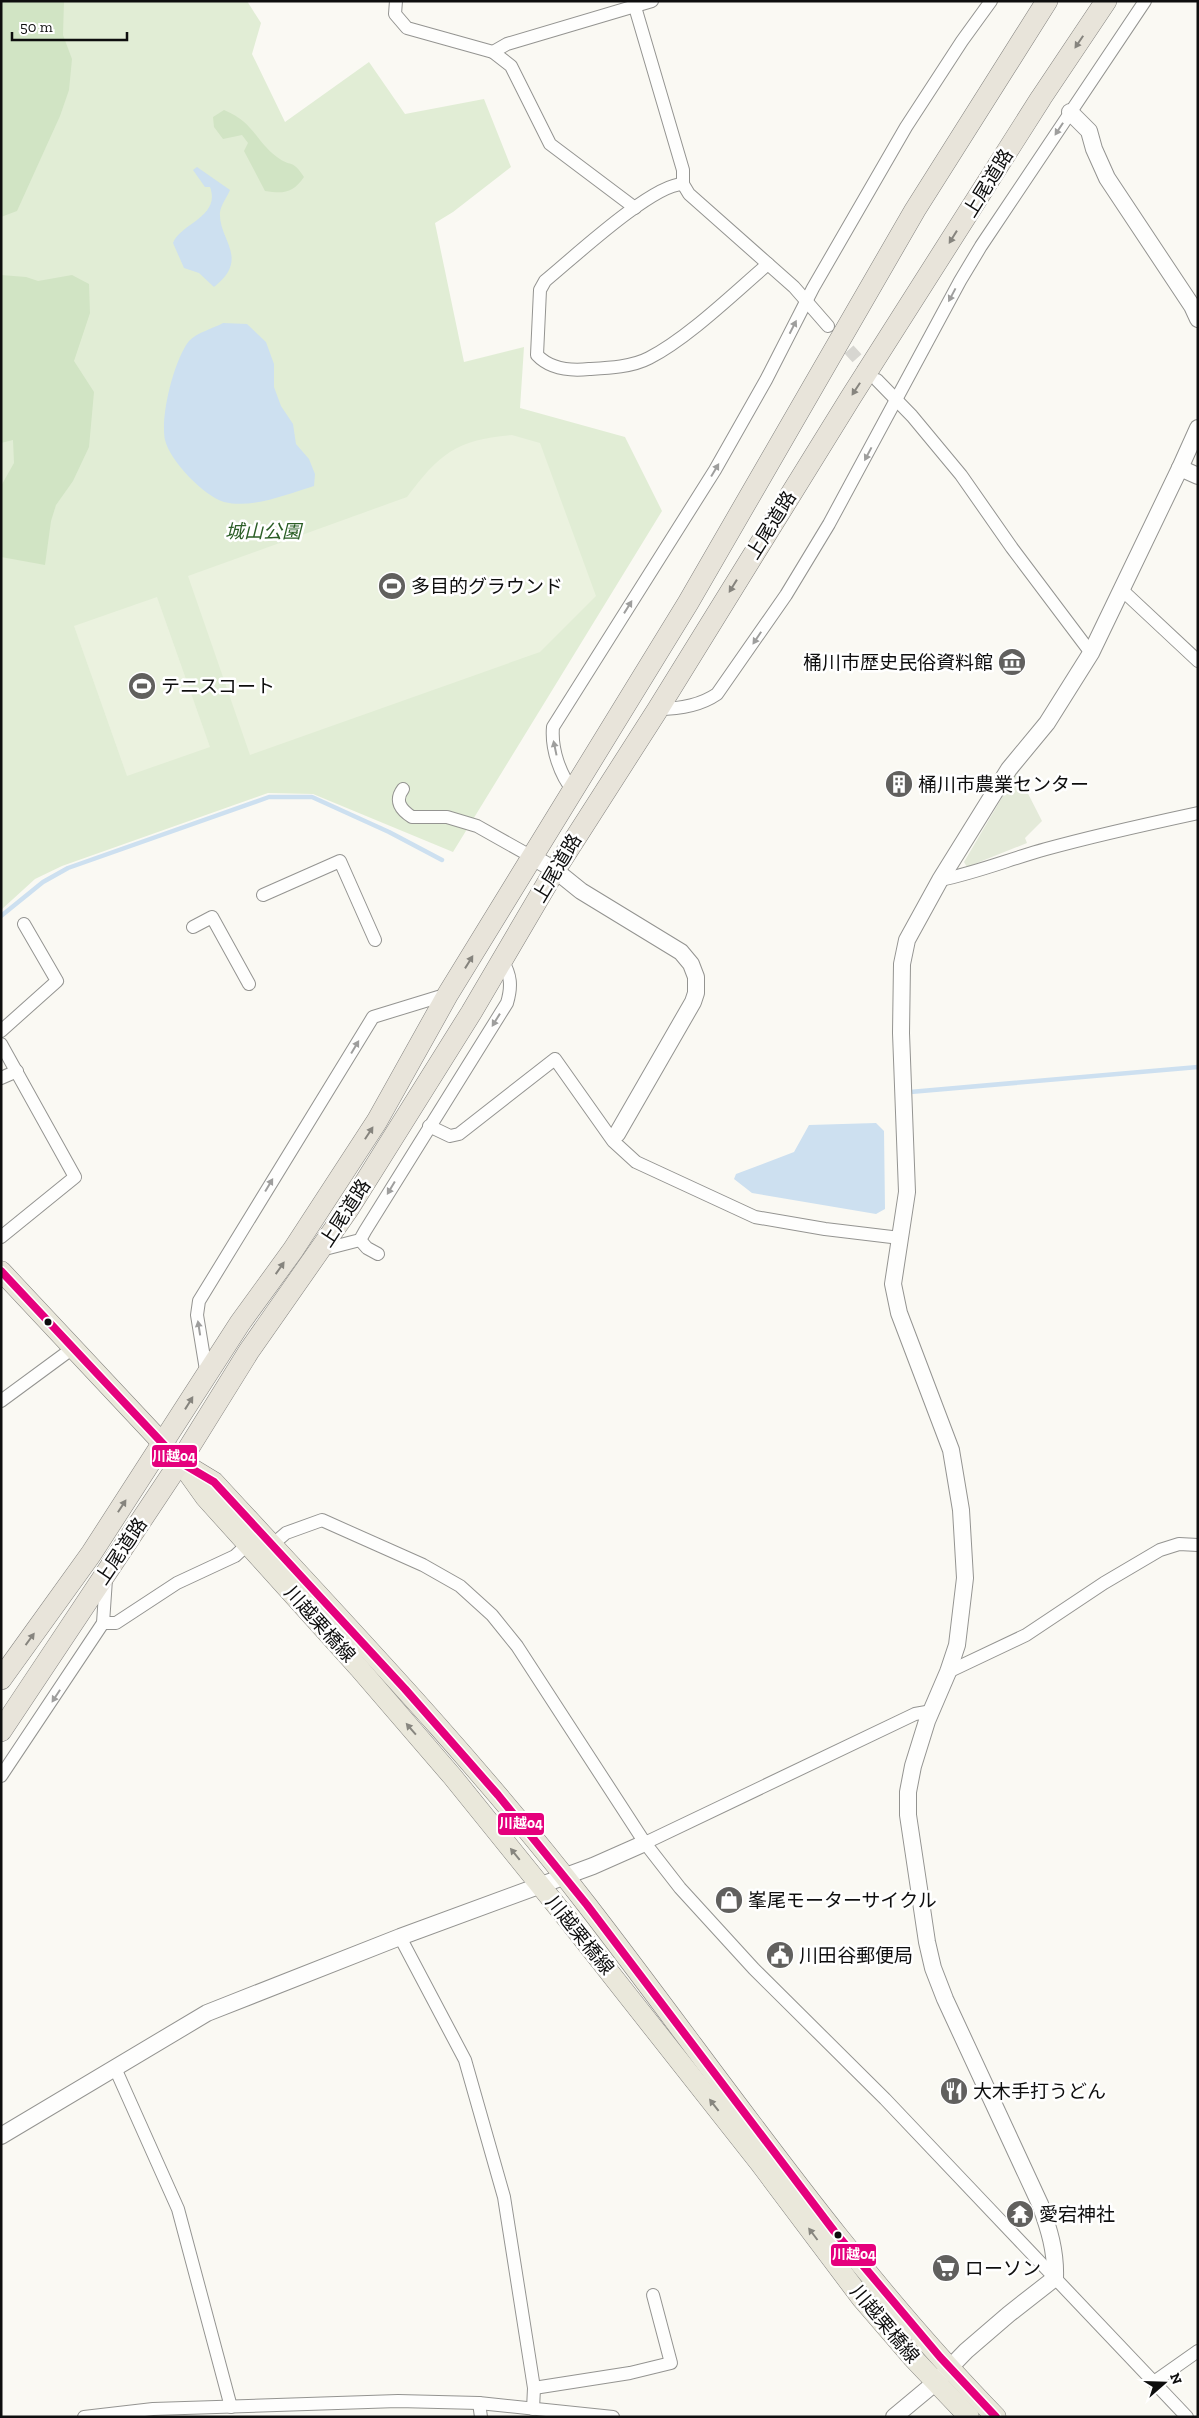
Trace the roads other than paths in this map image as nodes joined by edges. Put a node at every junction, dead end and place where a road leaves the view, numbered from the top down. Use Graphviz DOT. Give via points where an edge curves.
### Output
graph roads {
  1 [pos="396,1"];
  2 [pos="652,1"];
  3 [pos="992,1"];
  4 [pos="1047,1"];
  5 [pos="1106,1"];
  6 [pos="1145,1"];
  7 [pos="635,7"];
  8 [pos="493,52"];
  9 [pos="1070,112"];
  10 [pos="683,184"];
  11 [pos="635,208"];
  12 [pos="768,264"];
  13 [pos="806,302"];
  14 [pos="1198,318"];
  15 [pos="828,326"];
  16 [pos="877,380"];
  17 [pos="896,400"];
  18 [pos="1198,428"];
  19 [pos="1180,468"];
  20 [pos="1198,476"];
  21 [pos="1122,590"];
  22 [pos="1091,653"];
  23 [pos="1198,661"];
  24 [pos="658,709"];
  25 [pos="403,789"];
  26 [pos="574,792"];
  27 [pos="1198,813"];
  28 [pos="534,858"];
  29 [pos="555,870"];
  30 [pos="940,880"];
  31 [pos="263,895"];
  32 [pos="24,924"];
  33 [pos="194,927"];
  34 [pos="375,940"];
  35 [pos="502,960"];
  36 [pos="249,984"];
  37 [pos="448,994"];
  38 [pos="1,1031"];
  39 [pos="1,1044"];
  40 [pos="17,1071"];
  41 [pos="1,1078"];
  42 [pos="429,1126"];
  43 [pos="617,1134"];
  44 [pos="1,1236"];
  45 [pos="900,1238"];
  46 [pos="360,1240"];
  47 [pos="321,1250"];
  48 [pos="378,1254"];
  49 [pos="1,1271"];
  50 [pos="73,1348"];
  51 [pos="207,1376"];
  52 [pos="1,1401"];
  53 [pos="163,1444"];
  54 [pos="180,1462"];
  55 [pos="248,1544"];
  56 [pos="1198,1544"];
  57 [pos="272,1545"];
  58 [pos="106,1574"];
  59 [pos="103,1624"];
  60 [pos="948,1672"];
  61 [pos="1,1679"];
  62 [pos="932,1711"];
  63 [pos="1,1731"];
  64 [pos="1,1776"];
  65 [pos="645,1843"];
  66 [pos="563,1876"];
  67 [pos="539,1884"];
  68 [pos="400,1937"];
  69 [pos="115,2068"];
  70 [pos="1,2136"];
  71 [pos="1056,2278"];
  72 [pos="653,2295"];
  73 [pos="1198,2351"];
  74 [pos="943,2376"];
  75 [pos="1154,2382"];
  76 [pos="534,2388"];
  77 [pos="479,2404"];
  78 [pos="231,2406"];
  79 [pos="533,2409"];
  80 [pos="98,2416"];
  81 [pos="84,2417"];
  82 [pos="481,2417"];
  83 [pos="613,2417"];
  84 [pos="894,2417"];
  85 [pos="969,2417"];
  86 [pos="996,2417"];
  87 [pos="1187,2417"];
  1 -- 8 [label="street" via="395,14 407,28"];
  2 -- 7 [label="street"];
  3 -- 13 [label="street" via="906,127"];
  4 -- 26 [label="highway, 上尾道路" via="916,210 688,604"];
  5 -- 24 [label="highway, 上尾道路, one-way" via="851,396"];
  6 -- 9 [label="street"];
  7 -- 8 [label="street" via="507,44"];
  7 -- 10 [label="street" via="675,142"];
  8 -- 11 [label="street" via="511,66 550,144"];
  9 -- 14 [label="street" via="1089,131 1107,178"];
  9 -- 17 [label="street, one-way" via="960,280"];
  10 -- 11 [label="street" via="673,184"];
  10 -- 12 [label="street" via="689,194"];
  11 -- 12 [label="street" via="542,285 536,355 545,364 582,370 649,358 688,331"];
  12 -- 13 [label="street"];
  13 -- 15 [label="street"];
  26 -- 13 [label="street, one-way" via="563,778 552,735 553,727 715,470"];
  16 -- 17 [label="street"];
  17 -- 22 [label="street" via="961,475"];
  17 -- 24 [label="street, one-way" via="829,524 786,595 717,694 709,700 679,708"];
  18 -- 19 [label="street"];
  19 -- 20 [label="street"];
  19 -- 21 [label="street"];
  21 -- 22 [label="street"];
  21 -- 23 [label="street"];
  22 -- 30 [label="street" via="1047,722 1009,769"];
  24 -- 29 [label="highway, 上尾道路"];
  25 -- 28 [label="street" via="398,799 400,807 412,817 447,817 477,826"];
  26 -- 28 [label="highway, 上尾道路"];
  27 -- 30 [label="street" via="1082,839 967,875"];
  28 -- 29 [label="street"];
  37 -- 28 [label="highway, 上尾道路, one-way"];
  29 -- 35 [label="highway, 上尾道路"];
  29 -- 43 [label="street" via="581,891 681,952 696,977 696,993 688,1012"];
  30 -- 45 [label="street" via="907,940 902,964 901,1033 907,1192"];
  31 -- 34 [label="street" via="340,861"];
  32 -- 38 [label="street" via="57,981"];
  33 -- 36 [label="street" via="212,917"];
  35 -- 42 [label="street, one-way" via="510,972 511,989 507,1003"];
  35 -- 47 [label="highway, 上尾道路"];
  51 -- 37 [label="highway, 上尾道路, one-way" via="377,1121"];
  51 -- 37 [label="street, one-way" via="197,1315 199,1301 373,1016"];
  39 -- 40 [label="street"];
  40 -- 41 [label="street"];
  40 -- 44 [label="street" via="75,1177"];
  42 -- 45 [label="street" via="450,1136 459,1134 555,1059 613,1141 636,1162 755,1217"];
  42 -- 46 [label="street, one-way"];
  45 -- 60 [label="street" via="893,1284 899,1312 951,1450 961,1510 965,1578 957,1645"];
  46 -- 47 [label="street"];
  46 -- 48 [label="street"];
  47 -- 54 [label="highway, 上尾道路" via="250,1350"];
  49 -- 50 [label="main road, 川越栗橋線"];
  50 -- 52 [label="street"];
  50 -- 53 [label="main road, 川越栗橋線"];
  53 -- 51 [label="highway, 上尾道路, one-way"];
  53 -- 54 [label="main road, 川越栗橋線"];
  61 -- 53 [label="highway, 上尾道路, one-way" via="91,1554"];
  54 -- 55 [label="main road, 川越栗橋線" via="205,1497"];
  54 -- 57 [label="main road, 川越栗橋線" via="214,1482"];
  54 -- 58 [label="highway, 上尾道路"];
  55 -- 59 [label="street" via="235,1556 177,1583 116,1623"];
  67 -- 55 [label="main road, 川越栗橋線, one-way" via="452,1776"];
  56 -- 60 [label="street" via="1179,1544 1160,1550 1026,1636"];
  57 -- 65 [label="street" via="286,1533 322,1520 423,1565 460,1586 492,1615 517,1646"];
  57 -- 66 [label="main road, 川越栗橋線" via="440,1729"];
  58 -- 59 [label="street"];
  58 -- 63 [label="highway, 上尾道路"];
  59 -- 64 [label="street, one-way"];
  60 -- 62 [label="street"];
  62 -- 65 [label="street" via="915,1714"];
  62 -- 71 [label="street" via="908,1792 908,1815 927,1942 945,1999 1042,2211 1056,2256"];
  65 -- 66 [label="street"];
  65 -- 71 [label="street" via="680,1888 754,1969 886,2099"];
  66 -- 67 [label="street"];
  66 -- 74 [label="main road, 川越栗橋線"];
  67 -- 68 [label="street"];
  74 -- 67 [label="main road, 川越栗橋線, one-way" via="862,2298"];
  68 -- 69 [label="street" via="208,2013"];
  68 -- 76 [label="street" via="465,2060 504,2197"];
  69 -- 70 [label="street"];
  69 -- 78 [label="street" via="178,2208"];
  71 -- 74 [label="street" via="966,2351"];
  71 -- 75 [label="street"];
  72 -- 76 [label="street" via="670,2363 630,2373"];
  73 -- 75 [label="street"];
  74 -- 84 [label="street"];
  74 -- 85 [label="main road, 川越栗橋線"];
  74 -- 86 [label="main road, 川越栗橋線"];
  75 -- 87 [label="street"];
  76 -- 79 [label="street"];
  77 -- 78 [label="street" via="398,2401"];
  77 -- 79 [label="street"];
  77 -- 82 [label="street"];
  78 -- 80 [label="street" via="153,2409"];
  79 -- 83 [label="street"];
  80 -- 81 [label="street"];
}
